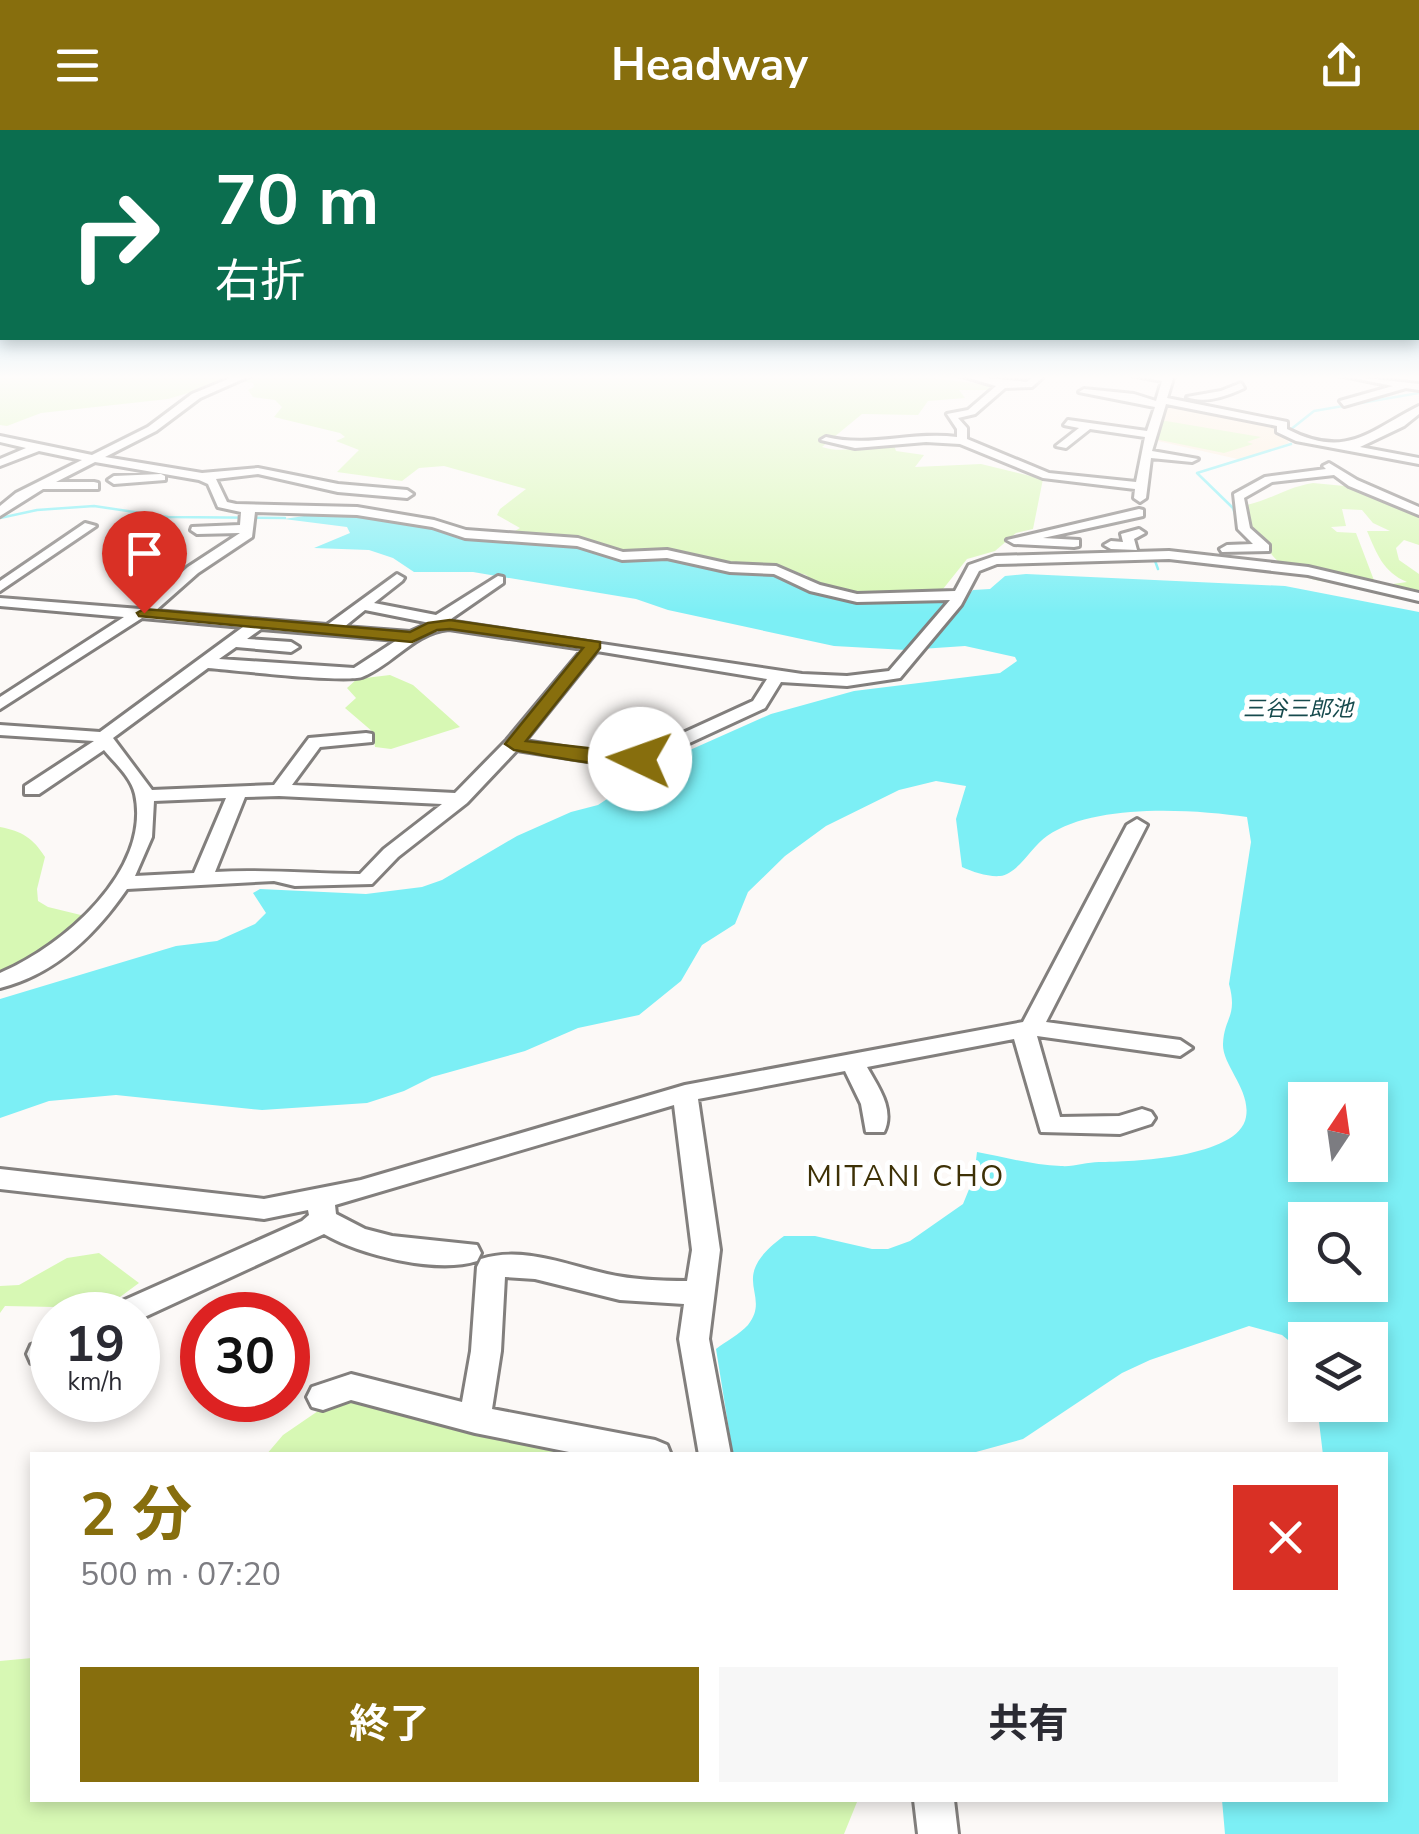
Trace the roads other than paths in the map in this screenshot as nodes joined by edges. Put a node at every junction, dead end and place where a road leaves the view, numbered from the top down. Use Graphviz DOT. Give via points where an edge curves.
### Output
graph roads {
  1 [pos="1146,454"];
  2 [pos="78,455"];
  3 [pos="101,455"];
  4 [pos="995,455"];
  5 [pos="1151,455"];
  6 [pos="1384,455"];
  7 [pos="94,458"];
  8 [pos="1192,459"];
  9 [pos="1419,461"];
  10 [pos="1322,462"];
  11 [pos="1339,470"];
  12 [pos="178,473"];
  13 [pos="202,477"];
  14 [pos="114,480"];
  15 [pos="319,483"];
  16 [pos="41,486"];
  17 [pos="94,486"];
  18 [pos="1141,486"];
  19 [pos="358,487"];
  20 [pos="407,494"];
  21 [pos="1419,511"];
  22 [pos="0,512"];
  23 [pos="1139,513"];
  24 [pos="248,518"];
  25 [pos="90,526"];
  26 [pos="196,530"];
  27 [pos="1138,533"];
  28 [pos="1152,550"];
  29 [pos="397,578"];
  30 [pos="498,580"];
  31 [pos="0,587"];
  32 [pos="1419,596"];
  33 [pos="958,598"];
  34 [pos="0,602"];
  35 [pos="361,605"];
  36 [pos="456,608"];
  37 [pos="142,613"];
  38 [pos="399,614"];
  39 [pos="260,622"];
  40 [pos="440,622"];
  41 [pos="330,630"];
  42 [pos="412,637"];
  43 [pos="233,642"];
  44 [pos="594,645"];
  45 [pos="291,647"];
  46 [pos="204,663"];
  47 [pos="774,679"];
  48 [pos="0,704"];
  49 [pos="0,730"];
  50 [pos="366,738"];
  51 [pos="105,739"];
  52 [pos="514,744"];
  53 [pos="32,790"];
  54 [pos="237,790"];
  55 [pos="278,790"];
  56 [pos="145,796"];
  57 [pos="460,800"];
  58 [pos="1137,824"];
  59 [pos="201,880"];
  60 [pos="122,883"];
  61 [pos="0,981"];
  62 [pos="1027,1029"];
  63 [pos="1180,1048"];
  64 [pos="852,1062"];
  65 [pos="685,1093"];
  66 [pos="1142,1118"];
  67 [pos="874,1126"];
  68 [pos="0,1179"];
  69 [pos="322,1210"];
  70 [pos="467,1253"];
  71 [pos="703,1292"];
  72 [pos="160,1297"];
  73 [pos="323,1397"];
  74 [pos="475,1419"];
  75 [pos="640,1452"];
  76 [pos="714,1452"];
  77 [pos="934,1802"];
  78 [pos="938,1834"];
  1 -- 18 [label="street"];
  2 -- 7 [label="street"];
  3 -- 7 [label="street"];
  4 -- 18 [label="street" via="1048,476"];
  5 -- 8 [label="street"];
  6 -- 9 [label="street"];
  7 -- 12 [label="street"];
  7 -- 16 [label="street"];
  10 -- 11 [label="street"];
  11 -- 21 [label="street" via="1353,483"];
  11 -- 28 [label="street" via="1269,479 1238,497 1244,529 1264,548"];
  12 -- 13 [label="street"];
  12 -- 14 [label="street"];
  13 -- 15 [label="street" via="251,465"];
  13 -- 24 [label="street" via="214,482 222,504"];
  15 -- 19 [label="street"];
  15 -- 20 [label="street"];
  16 -- 17 [label="street"];
  16 -- 22 [label="street"];
  18 -- 23 [label="street"];
  23 -- 27 [label="street"];
  23 -- 27 [label="street" via="1014,540 1132,547 1126,536"];
  24 -- 26 [label="street"];
  24 -- 33 [label="street" via="357,511 465,534 578,542 622,556 667,554 776,570 857,598"];
  24 -- 37 [label="street"];
  25 -- 31 [label="street"];
  27 -- 28 [label="street"];
  28 -- 32 [label="street" via="1308,571"];
  28 -- 33 [label="street" via="987,561 974,568"];
  29 -- 35 [label="street"];
  30 -- 36 [label="street"];
  33 -- 47 [label="street" via="894,675"];
  34 -- 37 [label="street"];
  35 -- 38 [label="street"];
  35 -- 41 [label="street"];
  36 -- 38 [label="street" via="428,602"];
  36 -- 40 [label="street"];
  37 -- 39 [label="street"];
  37 -- 48 [label="street"];
  38 -- 40 [label="street"];
  39 -- 41 [label="street"];
  39 -- 43 [label="street"];
  40 -- 42 [label="street"];
  40 -- 44 [label="street"];
  41 -- 42 [label="street"];
  42 -- 46 [label="street" via="357,673"];
  43 -- 45 [label="street"];
  43 -- 46 [label="street"];
  44 -- 47 [label="street"];
  44 -- 52 [label="street"];
  46 -- 51 [label="street"];
  47 -- 52 [label="street" via="760,704 640,759"];
  49 -- 51 [label="street"];
  50 -- 55 [label="street" via="315,742"];
  51 -- 53 [label="street"];
  51 -- 56 [label="street"];
  52 -- 57 [label="street"];
  54 -- 55 [label="street"];
  54 -- 56 [label="street"];
  54 -- 59 [label="street"];
  55 -- 57 [label="street"];
  56 -- 60 [label="street" via="143,832"];
  57 -- 59 [label="street" via="365,880"];
  58 -- 62 [label="street"];
  59 -- 60 [label="street"];
  60 -- 61 [label="street" via="58,952"];
  62 -- 63 [label="street"];
  62 -- 64 [label="street"];
  62 -- 66 [label="street" via="1050,1126 1120,1126"];
  64 -- 65 [label="street"];
  64 -- 67 [label="street" via="874,1104"];
  65 -- 69 [label="street"];
  65 -- 71 [label="street" via="706,1250"];
  68 -- 69 [label="street"];
  69 -- 70 [label="street" via="339,1232 424,1253"];
  69 -- 72 [label="street" via="312,1228"];
  71 -- 74 [label="street" via="660,1294 534,1266 491,1267"];
  71 -- 76 [label="street" via="694,1339"];
  73 -- 74 [label="street" via="351,1388"];
  74 -- 75 [label="street"];
  77 -- 78 [label="street"];
}
